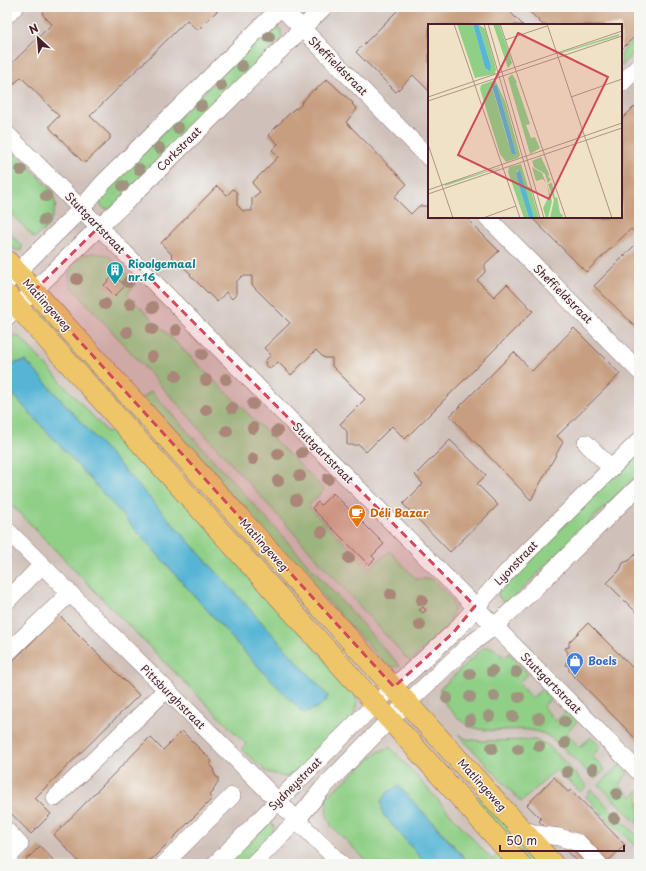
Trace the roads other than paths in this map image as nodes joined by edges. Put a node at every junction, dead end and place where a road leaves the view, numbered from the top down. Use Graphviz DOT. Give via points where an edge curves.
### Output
graph roads {
  1 [pos="15,7"];
  2 [pos="281,7"];
  3 [pos="324,7"];
  4 [pos="7,15"];
  5 [pos="301,28"];
  6 [pos="639,66"];
  7 [pos="622,83"];
  8 [pos="7,134"];
  9 [pos="428,157"];
  10 [pos="81,209"];
  11 [pos="488,218"];
  12 [pos="99,227"];
  13 [pos="10,271"];
  14 [pos="34,291"];
  15 [pos="11,306"];
  16 [pos="639,371"];
  17 [pos="639,441"];
  18 [pos="586,443"];
  19 [pos="611,468"];
  20 [pos="639,486"];
  21 [pos="7,530"];
  22 [pos="42,566"];
  23 [pos="70,593"];
  24 [pos="7,601"];
  25 [pos="475,606"];
  26 [pos="495,626"];
  27 [pos="7,654"];
  28 [pos="394,687"];
  29 [pos="166,690"];
  30 [pos="408,702"];
  31 [pos="376,703"];
  32 [pos="390,719"];
  33 [pos="639,772"];
  34 [pos="232,796"];
  35 [pos="55,798"];
  36 [pos="278,801"];
  37 [pos="297,820"];
  38 [pos="522,829"];
  39 [pos="7,831"];
  40 [pos="7,858"];
  41 [pos="164,864"];
  42 [pos="215,864"];
  43 [pos="253,864"];
  44 [pos="340,864"];
  45 [pos="520,864"];
  46 [pos="553,864"];
  47 [pos="600,864"];
  1 -- 4 [label="street"];
  2 -- 5 [label="street, Sheffieldstraat"];
  2 -- 10 [label="street" via="103,183"];
  3 -- 5 [label="street, Corkstraat"];
  5 -- 9 [label="street, Sheffieldstraat"];
  5 -- 12 [label="street, Corkstraat"];
  6 -- 7 [label="street"];
  8 -- 10 [label="street, Stuttgartstraat"];
  10 -- 12 [label="street, Stuttgartstraat"];
  10 -- 13 [label="street"];
  11 -- 16 [label="street, Sheffieldstraat"];
  12 -- 14 [label="street, Corkstraat"];
  12 -- 25 [label="street, Stuttgartstraat"];
  13 -- 14 [label="main road, Matlingeweg"];
  14 -- 15 [label="street, Corkstraat"];
  14 -- 28 [label="main road, Matlingeweg"];
  15 -- 31 [label="main road, Matlingeweg"];
  17 -- 19 [label="street, Lyonstraat"];
  18 -- 19 [label="street"];
  19 -- 25 [label="street, Lyonstraat"];
  20 -- 26 [label="street"];
  21 -- 22 [label="street, Pittsburghstraat"];
  22 -- 23 [label="street, Pittsburghstraat"];
  22 -- 24 [label="street"];
  23 -- 27 [label="street"];
  23 -- 29 [label="street, Pittsburghstraat"];
  25 -- 26 [label="street, Stuttgartstraat"];
  25 -- 28 [label="street, Lyonstraat" via="454,632"];
  26 -- 30 [label="street" via="468,646"];
  26 -- 33 [label="street, Stuttgartstraat"];
  28 -- 30 [label="main road, Matlingeweg"];
  28 -- 31 [label="street, Sydneystraat"];
  29 -- 35 [label="street"];
  29 -- 36 [label="street, Pittsburghstraat"];
  30 -- 32 [label="street, Sydneystraat"];
  30 -- 38 [label="main road, Matlingeweg"];
  31 -- 32 [label="main road, Matlingeweg"];
  31 -- 36 [label="street, Sydneystraat"];
  32 -- 37 [label="street, Sydneystraat" via="322,789"];
  32 -- 45 [label="main road, Matlingeweg"];
  34 -- 41 [label="street"];
  36 -- 37 [label="street, Pittsburghstraat"];
  36 -- 42 [label="street, Sydneystraat"];
  37 -- 43 [label="street, Sydneystraat"];
  37 -- 44 [label="street, Pittsburghstraat"];
  38 -- 46 [label="main road, Matlingeweg"];
  38 -- 47 [label="street" via="579,843"];
  39 -- 40 [label="street" via="20,845"];
}
